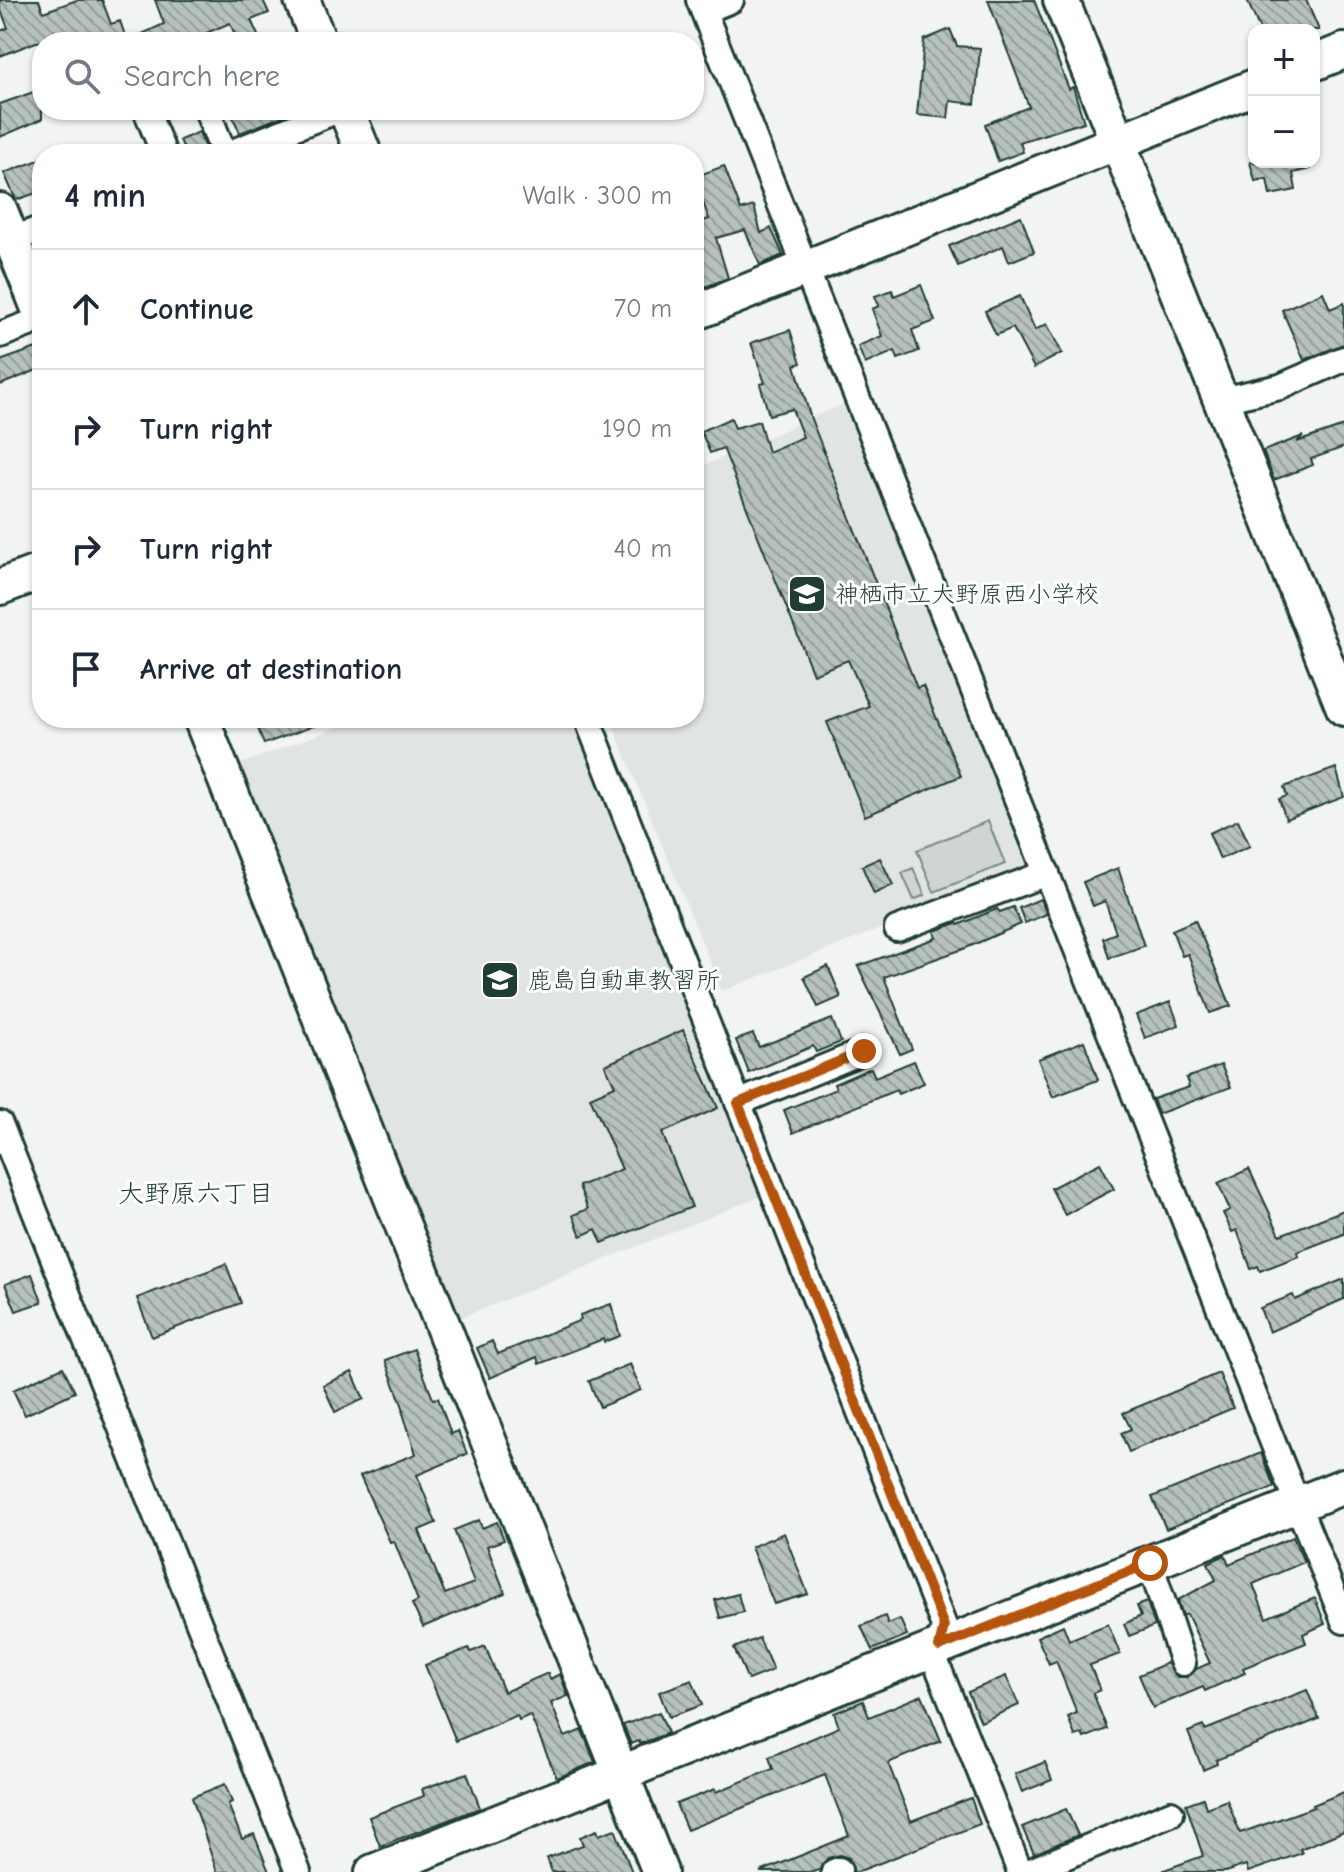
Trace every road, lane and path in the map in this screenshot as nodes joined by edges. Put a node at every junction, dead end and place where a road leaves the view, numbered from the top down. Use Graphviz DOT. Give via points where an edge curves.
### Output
graph roads {
  1 [pos="302,0"];
  2 [pos="731,0"];
  3 [pos="1061,0"];
  4 [pos="702,6"];
  5 [pos="315,32"];
  6 [pos="1248,89"];
  7 [pos="150,120"];
  8 [pos="211,120"];
  9 [pos="313,120"];
  10 [pos="350,120"];
  11 [pos="1118,142"];
  12 [pos="160,144"];
  13 [pos="222,144"];
  14 [pos="251,144"];
  15 [pos="360,144"];
  16 [pos="15,244"];
  17 [pos="806,268"];
  18 [pos="32,289"];
  19 [pos="704,309"];
  20 [pos="32,320"];
  21 [pos="0,335"];
  22 [pos="1344,359"];
  23 [pos="1221,400"];
  24 [pos="32,575"];
  25 [pos="0,587"];
  26 [pos="1344,708"];
  27 [pos="205,728"];
  28 [pos="591,728"];
  29 [pos="1047,873"];
  30 [pos="897,929"];
  31 [pos="864,1051"];
  32 [pos="738,1103"];
  33 [pos="0,1124"];
  34 [pos="1344,1486"];
  35 [pos="1297,1504"];
  36 [pos="1150,1563"];
  37 [pos="1344,1621"];
  38 [pos="939,1647"];
  39 [pos="1183,1663"];
  40 [pos="620,1772"];
  41 [pos="1171,1813"];
  42 [pos="298,1872"];
  43 [pos="373,1872"];
  44 [pos="660,1872"];
  45 [pos="1020,1872"];
  46 [pos="1028,1872"];
  1 -- 5 [label="street"];
  2 -- 4 [label="street"];
  3 -- 11 [label="street"];
  4 -- 17 [label="street"];
  6 -- 11 [label="street"];
  7 -- 12 [label="street"];
  8 -- 13 [label="street"];
  9 -- 14 [label="street"];
  10 -- 15 [label="street"];
  11 -- 17 [label="street"];
  11 -- 23 [label="street"];
  16 -- 18 [label="street"];
  17 -- 19 [label="street"];
  17 -- 29 [label="street"];
  20 -- 21 [label="street"];
  22 -- 23 [label="street" via="1280,387"];
  23 -- 26 [label="street"];
  24 -- 25 [label="street"];
  27 -- 40 [label="street"];
  28 -- 32 [label="street"];
  29 -- 30 [label="street"];
  29 -- 35 [label="street"];
  31 -- 32 [label="street"];
  32 -- 38 [label="street" via="944,1626"];
  33 -- 42 [label="street"];
  34 -- 35 [label="street"];
  35 -- 36 [label="street"];
  35 -- 37 [label="street"];
  36 -- 38 [label="street"];
  36 -- 39 [label="street"];
  38 -- 40 [label="street"];
  38 -- 45 [label="street" via="936,1662"];
  40 -- 43 [label="street"];
  40 -- 44 [label="street"];
  41 -- 46 [label="street"];
}
